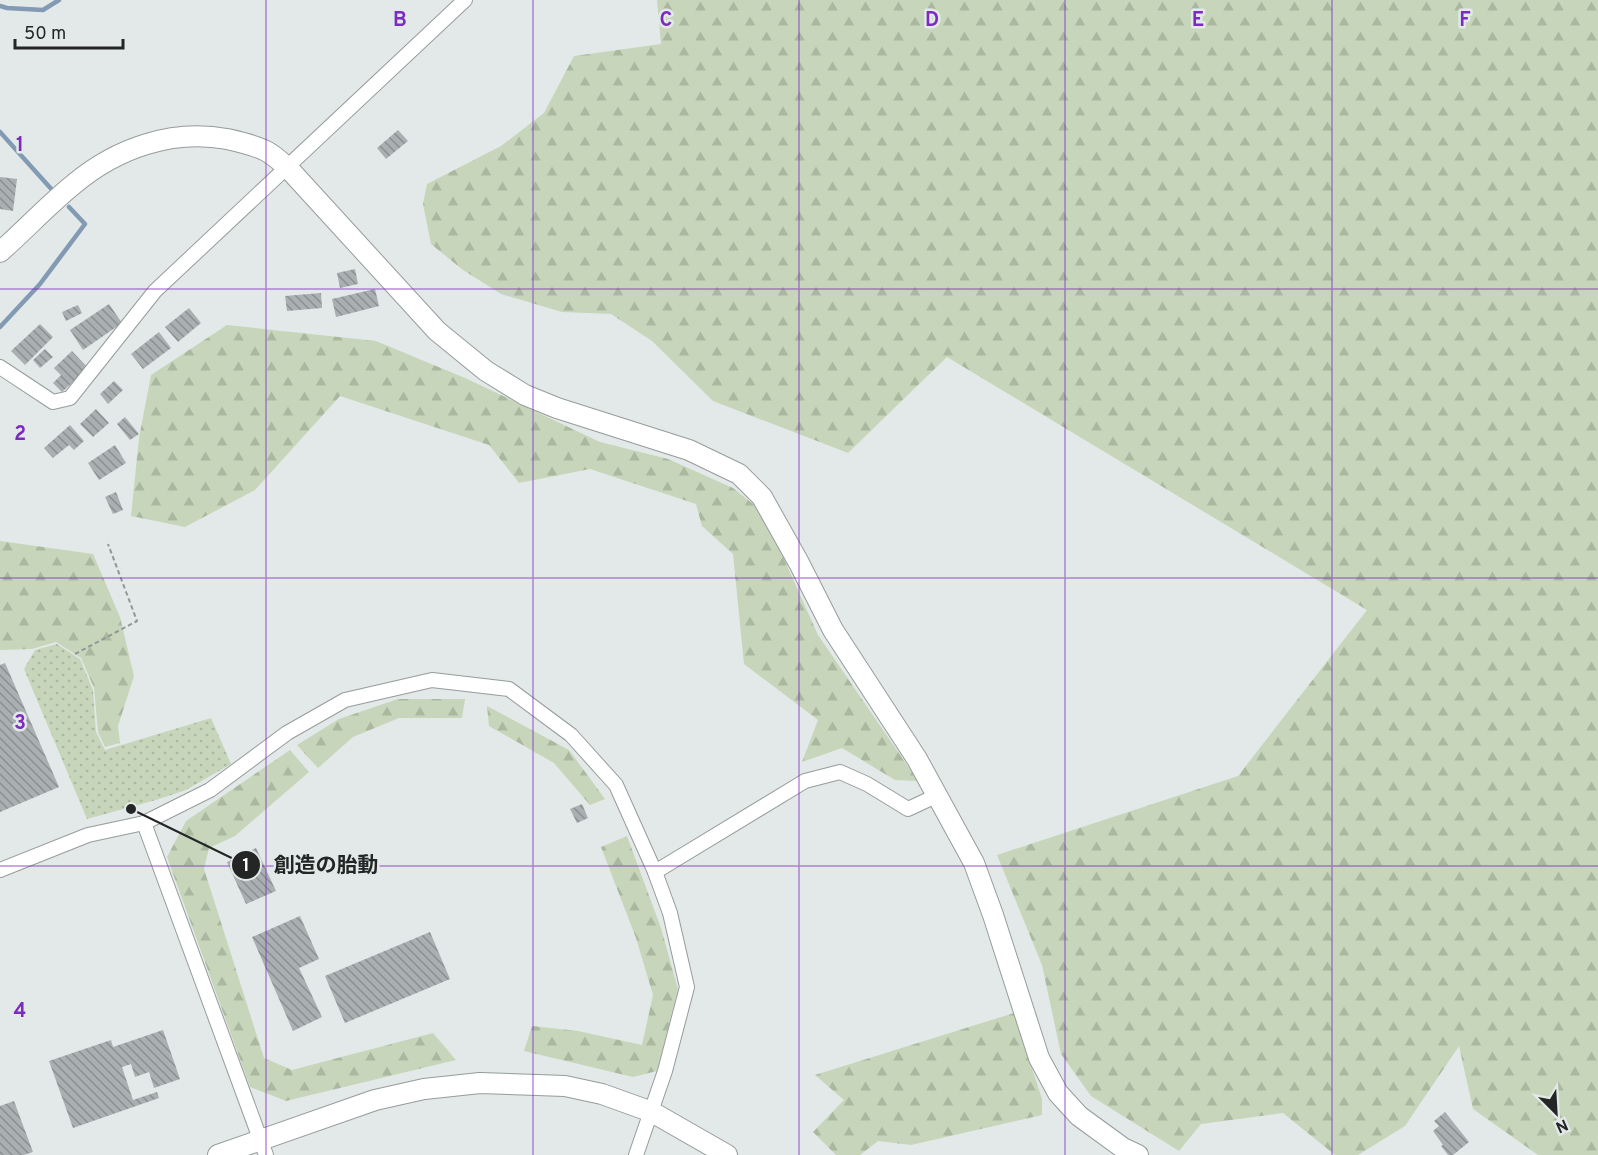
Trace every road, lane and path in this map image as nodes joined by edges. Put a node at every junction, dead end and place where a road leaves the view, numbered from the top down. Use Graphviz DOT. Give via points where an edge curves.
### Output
graph roads {
  1 [pos="465,0"];
  2 [pos="288,168"];
  3 [pos="0,252"];
  4 [pos="0,367"];
  5 [pos="108,544"];
  6 [pos="75,654"];
  7 [pos="938,795"];
  8 [pos="144,823"];
  9 [pos="0,870"];
  10 [pos="655,872"];
  11 [pos="652,1112"];
  12 [pos="263,1148"];
  13 [pos="218,1155"];
  14 [pos="636,1155"];
  15 [pos="727,1155"];
  16 [pos="1138,1155"];
  1 -- 2 [label="street"];
  2 -- 3 [label="street" via="266,151 210,136 174,136 142,144 75,183"];
  2 -- 4 [label="street" via="155,291 70,398 53,402"];
  2 -- 7 [label="street" via="437,331 486,371 525,395 689,450 739,474 762,497 833,630"];
  5 -- 6 [label="path" via="137,621"];
  7 -- 10 [label="street" via="908,809 840,772 805,781"];
  7 -- 16 [label="street" via="974,863 1039,1058 1058,1093 1079,1116"];
  8 -- 9 [label="street" via="88,835"];
  8 -- 10 [label="street" via="210,790 287,733 345,700 432,680 510,689 570,735 616,785"];
  8 -- 12 [label="street"];
  10 -- 11 [label="street" via="670,913 687,987"];
  11 -- 12 [label="street" via="565,1086 480,1083 424,1089 375,1100"];
  11 -- 14 [label="street"];
  11 -- 15 [label="street"];
  12 -- 13 [label="street"];
}
